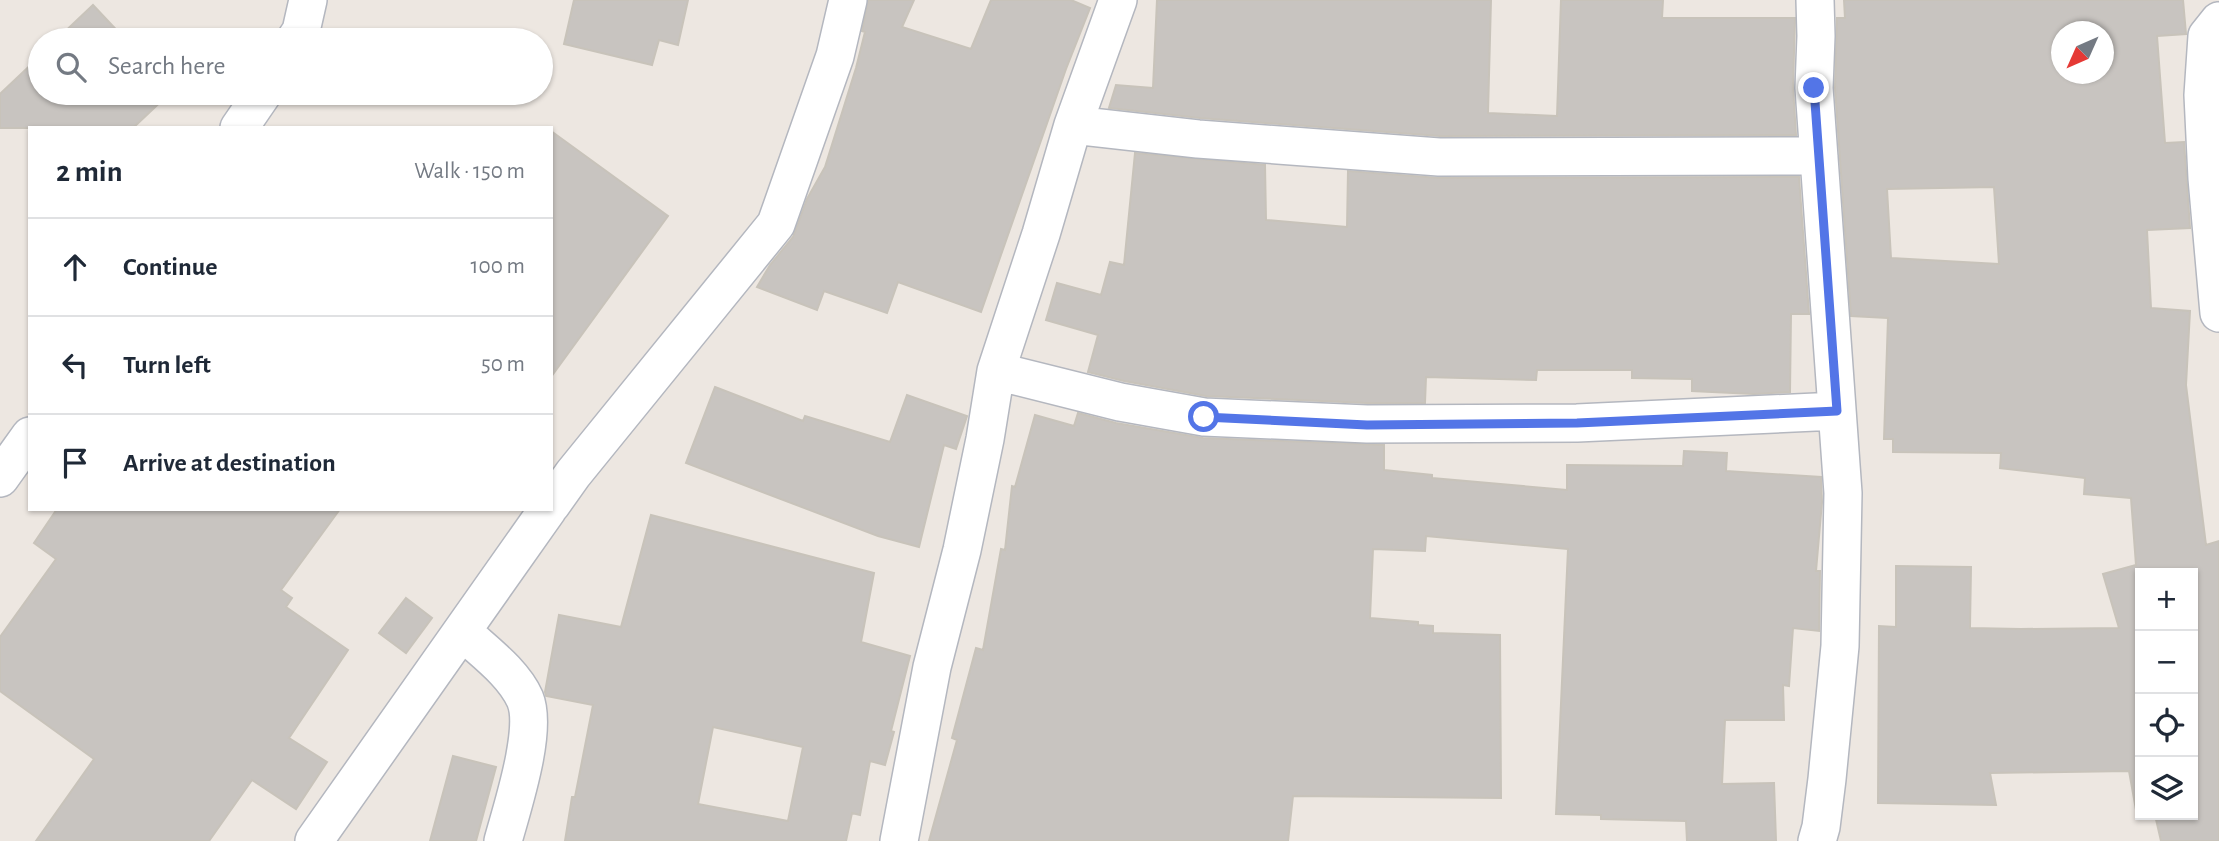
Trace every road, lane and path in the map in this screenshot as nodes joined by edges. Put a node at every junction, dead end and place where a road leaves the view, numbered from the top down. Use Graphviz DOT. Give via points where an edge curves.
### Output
graph roads {
  1 [pos="308,0"];
  2 [pos="848,0"];
  3 [pos="1118,0"];
  4 [pos="1815,0"];
  5 [pos="2219,22"];
  6 [pos="302,28"];
  7 [pos="255,105"];
  8 [pos="1073,125"];
  9 [pos="240,126"];
  10 [pos="1819,156"];
  11 [pos="2219,313"];
  12 [pos="996,371"];
  13 [pos="1837,411"];
  14 [pos="28,439"];
  15 [pos="0,478"];
  16 [pos="553,503"];
  17 [pos="547,511"];
  18 [pos="463,632"];
  19 [pos="314,841"];
  20 [pos="503,841"];
  21 [pos="899,841"];
  22 [pos="1816,841"];
  1 -- 6 [label="street"];
  2 -- 16 [label="street" via="835,56 776,224"];
  3 -- 8 [label="street"];
  4 -- 10 [label="street"];
  5 -- 11 [label="street" via="2207,36 2203,95"];
  7 -- 9 [label="street"];
  8 -- 10 [label="street" via="1439,157"];
  8 -- 12 [label="street"];
  10 -- 13 [label="street"];
  12 -- 13 [label="street" via="1204,417 1367,425 1564,423"];
  12 -- 21 [label="street"];
  13 -- 22 [label="street" via="1843,493 1840,646"];
  14 -- 15 [label="street"];
  17 -- 18 [label="street"];
  18 -- 19 [label="street"];
  18 -- 20 [label="street" via="509,676 526,700 529,735"];
}
